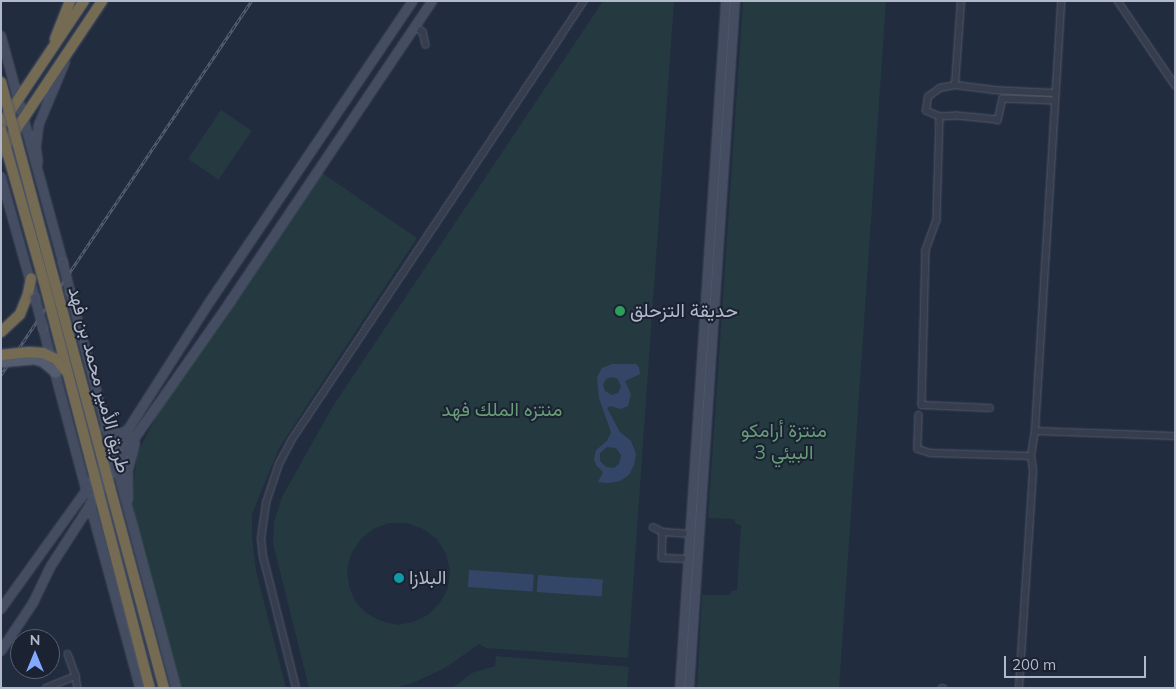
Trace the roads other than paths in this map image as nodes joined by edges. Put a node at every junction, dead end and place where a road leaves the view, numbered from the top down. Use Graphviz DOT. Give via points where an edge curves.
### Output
graph roads {
  1 [pos="70,1"];
  2 [pos="84,1"];
  3 [pos="102,1"];
  4 [pos="413,1"];
  5 [pos="432,1"];
  6 [pos="584,1"];
  7 [pos="726,1"];
  8 [pos="735,1"];
  9 [pos="961,1"];
  10 [pos="1061,1"];
  11 [pos="1118,1"];
  12 [pos="725,12"];
  13 [pos="734,13"];
  14 [pos="415,26"];
  15 [pos="1,36"];
  16 [pos="426,45"];
  17 [pos="71,49"];
  18 [pos="50,51"];
  19 [pos="1,82"];
  20 [pos="955,84"];
  21 [pos="1175,85"];
  22 [pos="1055,93"];
  23 [pos="18,101"];
  24 [pos="1054,101"];
  25 [pos="940,117"];
  26 [pos="23,120"];
  27 [pos="1,125"];
  28 [pos="718,126"];
  29 [pos="727,126"];
  30 [pos="1,130"];
  31 [pos="1,152"];
  32 [pos="1,177"];
  33 [pos="39,179"];
  34 [pos="709,254"];
  35 [pos="718,254"];
  36 [pos="31,278"];
  37 [pos="1,332"];
  38 [pos="1,355"];
  39 [pos="1,362"];
  40 [pos="702,368"];
  41 [pos="711,368"];
  42 [pos="55,372"];
  43 [pos="67,372"];
  44 [pos="990,408"];
  45 [pos="919,415"];
  46 [pos="104,427"];
  47 [pos="127,431"];
  48 [pos="1035,431"];
  49 [pos="138,434"];
  50 [pos="1175,436"];
  51 [pos="112,453"];
  52 [pos="1030,456"];
  53 [pos="116,465"];
  54 [pos="87,490"];
  55 [pos="90,507"];
  56 [pos="129,518"];
  57 [pos="691,524"];
  58 [pos="700,524"];
  59 [pos="653,527"];
  60 [pos="662,532"];
  61 [pos="690,534"];
  62 [pos="689,559"];
  63 [pos="687,576"];
  64 [pos="696,577"];
  65 [pos="1,609"];
  66 [pos="689,619"];
  67 [pos="1,651"];
  68 [pos="68,654"];
  69 [pos="681,662"];
  70 [pos="690,663"];
  71 [pos="76,676"];
  72 [pos="46,688"];
  73 [pos="78,688"];
  74 [pos="140,688"];
  75 [pos="150,688"];
  76 [pos="164,688"];
  77 [pos="176,688"];
  78 [pos="296,688"];
  79 [pos="680,688"];
  80 [pos="689,688"];
  81 [pos="1019,688"];
  1 -- 18 [label="highway"];
  2 -- 18 [label="highway"];
  3 -- 17 [label="highway"];
  4 -- 47 [label="street" via="211,300"];
  5 -- 14 [label="street"];
  6 -- 78 [label="street" via="293,438 279,464 266,503 261,539"];
  7 -- 12 [label="street"];
  8 -- 13 [label="street"];
  9 -- 20 [label="street"];
  10 -- 22 [label="street"];
  11 -- 21 [label="street"];
  12 -- 13 [label="street"];
  12 -- 28 [label="street"];
  13 -- 29 [label="street"];
  14 -- 16 [label="street" via="423,32"];
  14 -- 49 [label="street"];
  15 -- 23 [label="street"];
  17 -- 26 [label="highway"];
  17 -- 33 [label="street" via="39,124 36,147"];
  18 -- 23 [label="highway"];
  19 -- 76 [label="highway, طريق الأمير محمد بن فهد, bridge"];
  20 -- 22 [label="street" via="993,90"];
  20 -- 25 [label="street" via="940,88 928,97 926,111"];
  22 -- 24 [label="street"];
  23 -- 26 [label="street"];
  23 -- 27 [label="highway"];
  24 -- 25 [label="street" via="1003,99 998,120"];
  24 -- 48 [label="street"];
  25 -- 44 [label="street" via="937,220 926,251 922,404"];
  26 -- 31 [label="highway"];
  26 -- 33 [label="street"];
  28 -- 29 [label="street"];
  28 -- 34 [label="street"];
  29 -- 35 [label="street"];
  30 -- 43 [label="highway, طريق الأمير محمد بن فهد, bridge"];
  32 -- 36 [label="street"];
  33 -- 46 [label="street, bridge"];
  34 -- 35 [label="street"];
  34 -- 40 [label="street"];
  35 -- 41 [label="street"];
  36 -- 37 [label="highway" via="20,314"];
  36 -- 42 [label="street, bridge"];
  38 -- 43 [label="highway, bridge" via="43,353 56,359"];
  39 -- 42 [label="main road, bridge" via="34,359"];
  40 -- 41 [label="street"];
  40 -- 57 [label="street"];
  41 -- 58 [label="street"];
  42 -- 54 [label="street"];
  43 -- 75 [label="highway, طريق الأمير محمد بن فهد, bridge"];
  45 -- 52 [label="street" via="918,449 930,453"];
  46 -- 47 [label="street" via="116,434"];
  46 -- 51 [label="street"];
  47 -- 51 [label="street"];
  48 -- 50 [label="street"];
  48 -- 52 [label="street"];
  49 -- 53 [label="street"];
  49 -- 56 [label="street" via="128,470"];
  51 -- 53 [label="street"];
  51 -- 54 [label="street"];
  52 -- 81 [label="street" via="1033,470"];
  53 -- 55 [label="street"];
  53 -- 56 [label="street"];
  54 -- 55 [label="street"];
  54 -- 65 [label="street"];
  55 -- 67 [label="street"];
  55 -- 74 [label="street"];
  56 -- 77 [label="street"];
  57 -- 58 [label="street"];
  57 -- 61 [label="street"];
  58 -- 64 [label="street"];
  59 -- 60 [label="street"];
  60 -- 61 [label="street"];
  60 -- 62 [label="street" via="662,558"];
  61 -- 62 [label="street"];
  62 -- 63 [label="street"];
  63 -- 64 [label="street"];
  63 -- 66 [label="street"];
  64 -- 66 [label="street"];
  66 -- 69 [label="street"];
  66 -- 70 [label="street"];
  68 -- 71 [label="street"];
  69 -- 70 [label="street"];
  69 -- 79 [label="street"];
  70 -- 80 [label="street"];
  71 -- 72 [label="street"];
  71 -- 73 [label="street"];
}
